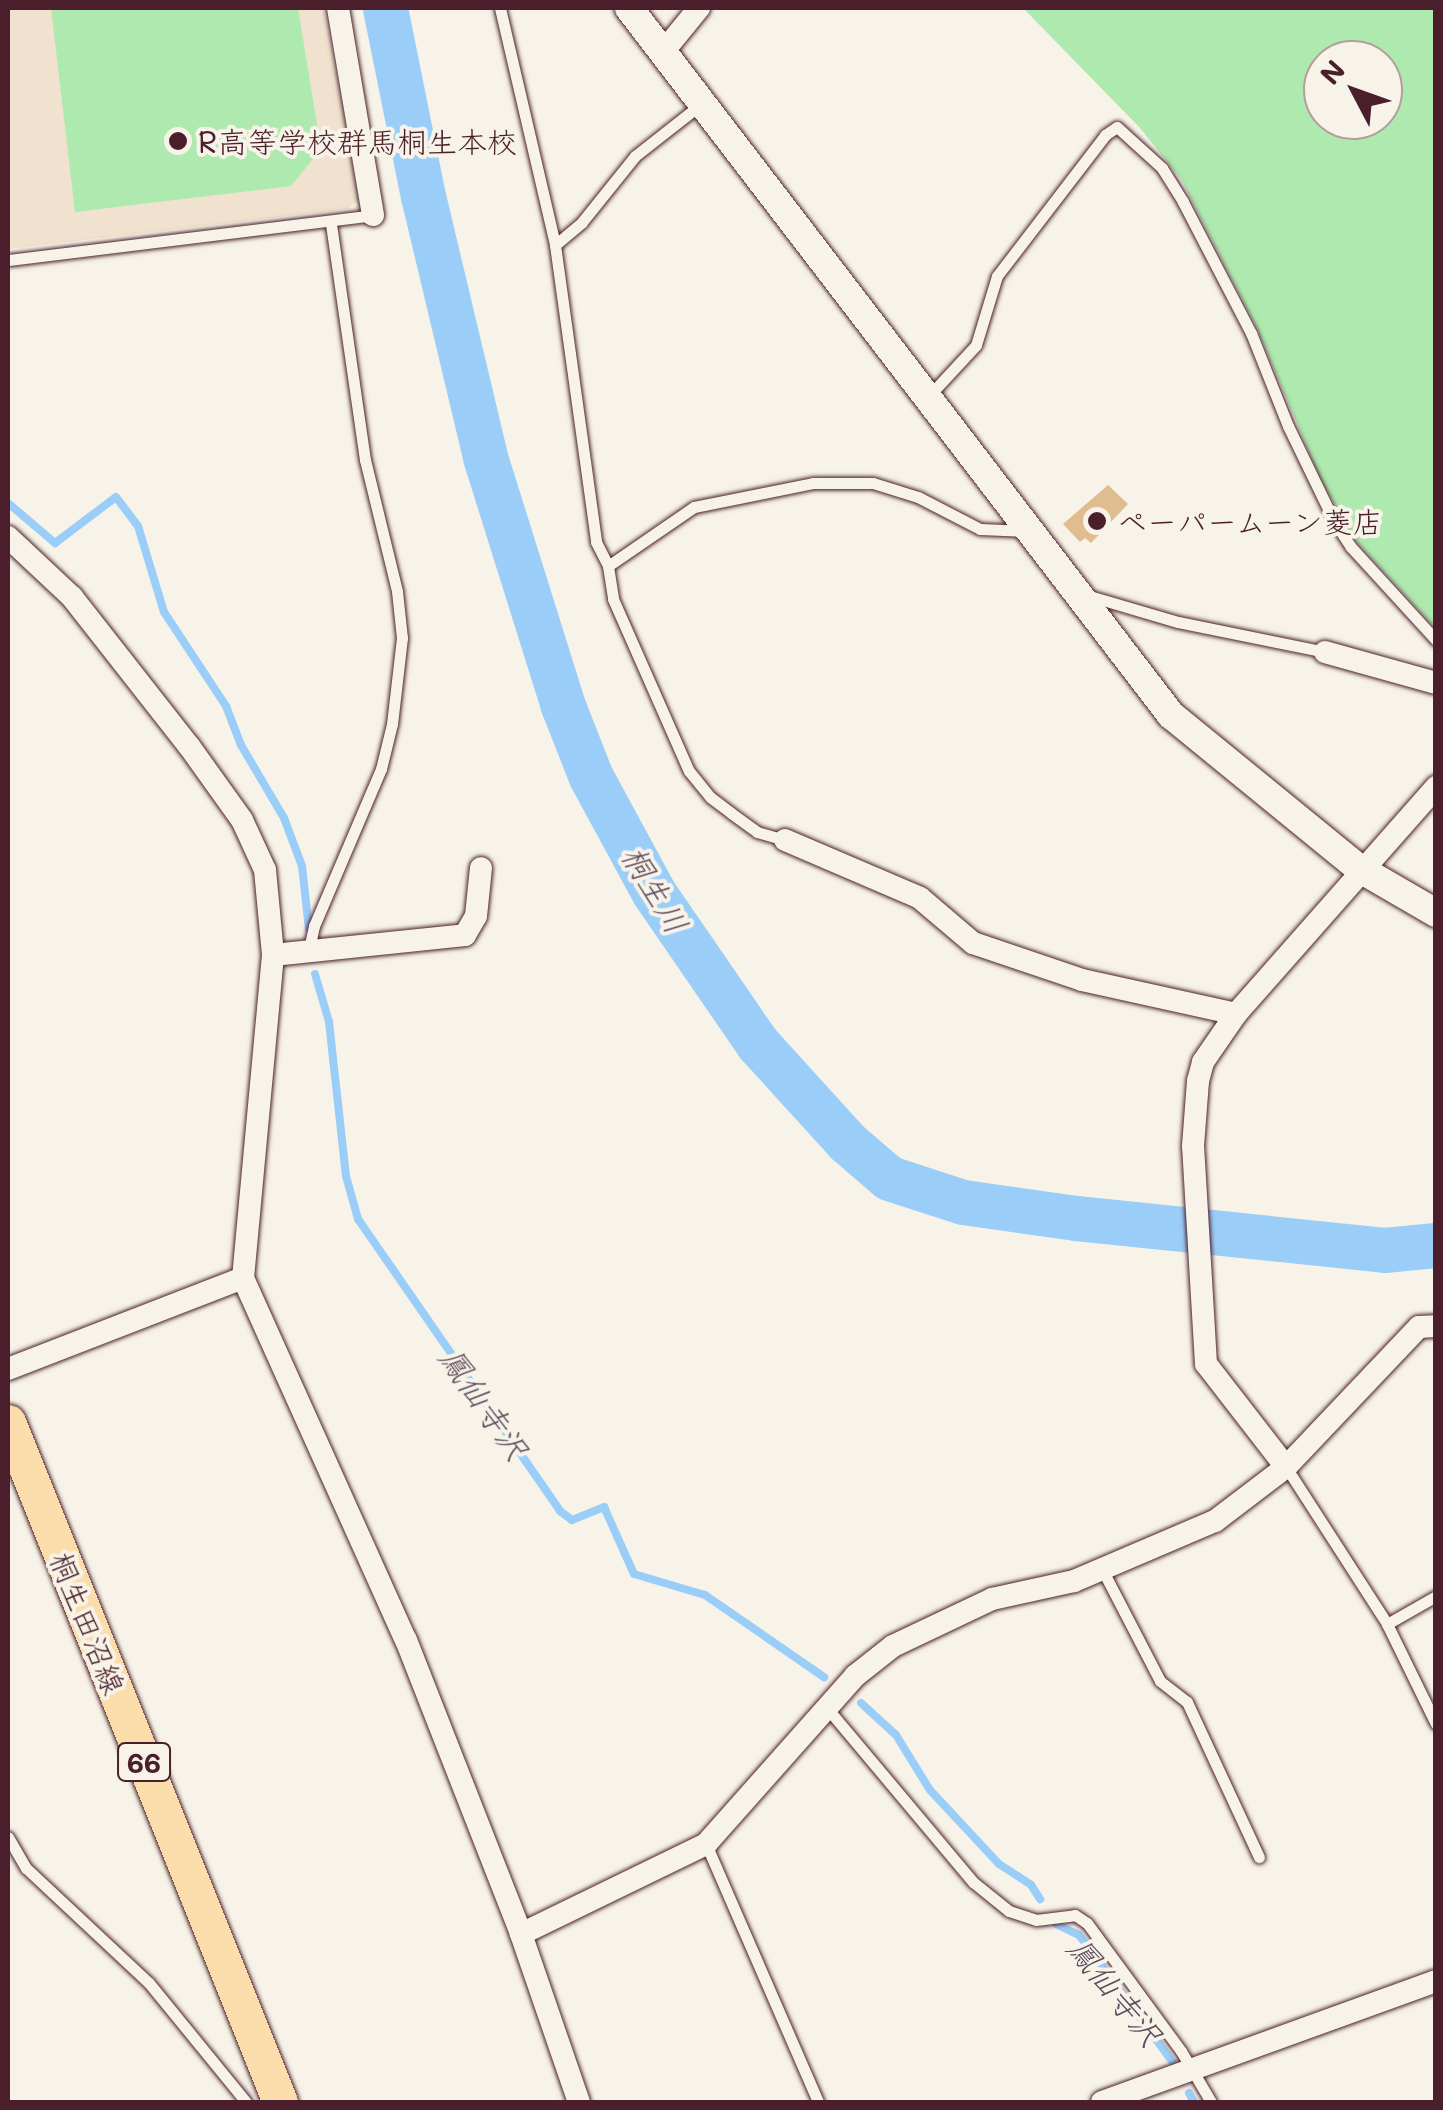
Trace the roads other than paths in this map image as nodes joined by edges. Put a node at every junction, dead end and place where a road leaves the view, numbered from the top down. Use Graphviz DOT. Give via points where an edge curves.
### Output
graph roads {
  1 [pos="338,8"];
  2 [pos="500,8"];
  3 [pos="629,8"];
  4 [pos="699,8"];
  5 [pos="662,52"];
  6 [pos="701,104"];
  7 [pos="374,215"];
  8 [pos="331,223"];
  9 [pos="554,245"];
  10 [pos="8,260"];
  11 [pos="927,398"];
  12 [pos="1030,531"];
  13 [pos="8,537"];
  14 [pos="608,566"];
  15 [pos="1077,593"];
  16 [pos="1436,640"];
  17 [pos="1325,652"];
  18 [pos="1436,682"];
  19 [pos="1436,787"];
  20 [pos="785,840"];
  21 [pos="481,868"];
  22 [pos="1360,870"];
  23 [pos="1436,913"];
  24 [pos="308,954"];
  25 [pos="274,955"];
  26 [pos="1236,1014"];
  27 [pos="243,1278"];
  28 [pos="1436,1326"];
  29 [pos="8,1370"];
  30 [pos="8,1422"];
  31 [pos="1286,1467"];
  32 [pos="1103,1571"];
  33 [pos="1436,1596"];
  34 [pos="1387,1624"];
  35 [pos="826,1708"];
  36 [pos="1436,1724"];
  37 [pos="8,1837"];
  38 [pos="706,1844"];
  39 [pos="1260,1857"];
  40 [pos="521,1934"];
  41 [pos="1436,1981"];
  42 [pos="1191,2069"];
  43 [pos="246,2102"];
  44 [pos="280,2102"];
  45 [pos="579,2102"];
  46 [pos="818,2102"];
  47 [pos="1102,2102"];
  48 [pos="1211,2102"];
  1 -- 7 [label="street"];
  2 -- 9 [label="lane"];
  3 -- 5 [label="street"];
  4 -- 5 [label="street"];
  5 -- 6 [label="street"];
  6 -- 9 [label="lane" via="636,156 574,231"];
  6 -- 11 [label="street"];
  7 -- 8 [label="lane"];
  8 -- 10 [label="lane"];
  8 -- 24 [label="lane" via="365,460 402,638 381,769"];
  9 -- 14 [label="lane" via="594,524"];
  11 -- 12 [label="street"];
  11 -- 16 [label="lane" via="976,345 998,276 1117,127 1162,168 1183,202 1251,333 1334,521"];
  12 -- 14 [label="lane" via="980,530 873,483 813,483 694,507"];
  12 -- 15 [label="street"];
  13 -- 25 [label="street" via="72,597 242,820 265,870"];
  14 -- 20 [label="lane" via="613,599 689,771 731,813"];
  15 -- 17 [label="lane"];
  15 -- 22 [label="street" via="1171,715"];
  17 -- 18 [label="street"];
  19 -- 22 [label="street"];
  20 -- 26 [label="street" via="920,898 974,944 1082,980"];
  21 -- 24 [label="street" via="476,916 465,935"];
  22 -- 23 [label="street"];
  22 -- 26 [label="street"];
  24 -- 25 [label="street"];
  25 -- 27 [label="street"];
  26 -- 31 [label="street" via="1203,1062 1193,1146 1206,1364"];
  27 -- 29 [label="street"];
  27 -- 40 [label="street" via="406,1640"];
  28 -- 31 [label="street" via="1419,1326"];
  30 -- 44 [label="main road, 桐生田沼線 / 66"];
  31 -- 32 [label="street" via="1215,1521"];
  31 -- 34 [label="lane"];
  32 -- 35 [label="street" via="992,1599 893,1646"];
  32 -- 39 [label="lane" via="1160,1681 1186,1702"];
  33 -- 34 [label="lane"];
  34 -- 36 [label="lane"];
  35 -- 38 [label="street"];
  35 -- 42 [label="lane" via="973,1882 1022,1915 1075,1915 1087,1923"];
  37 -- 43 [label="lane" via="26,1868 149,1983"];
  38 -- 40 [label="street"];
  38 -- 46 [label="lane"];
  40 -- 45 [label="street"];
  41 -- 42 [label="street"];
  42 -- 47 [label="street"];
  42 -- 48 [label="lane"];
}
